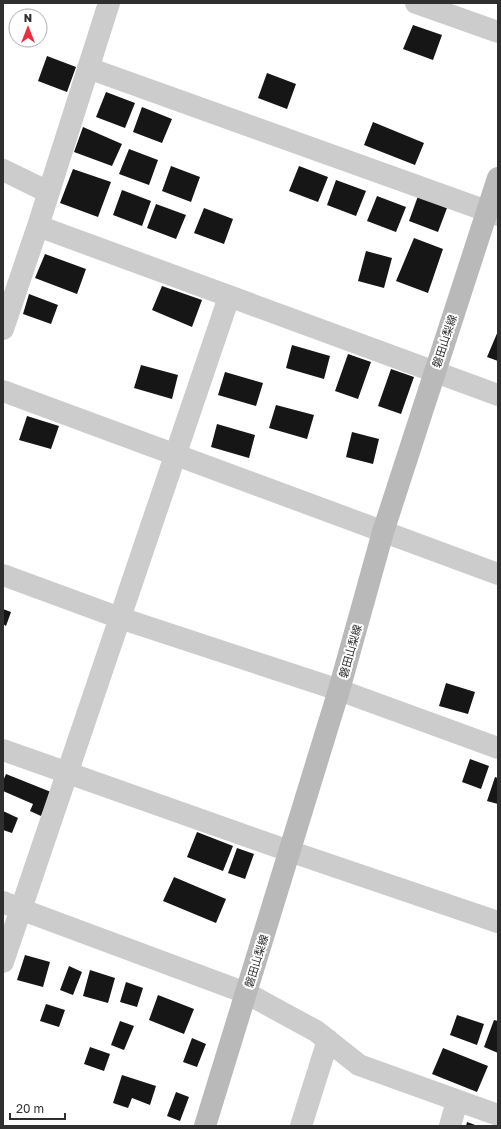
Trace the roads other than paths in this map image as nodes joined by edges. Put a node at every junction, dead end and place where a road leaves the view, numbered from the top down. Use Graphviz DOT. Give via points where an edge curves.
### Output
graph roads {
  1 [pos="109,3"];
  2 [pos="416,3"];
  3 [pos="498,32"];
  4 [pos="88,68"];
  5 [pos="3,170"];
  6 [pos="498,178"];
  7 [pos="48,192"];
  8 [pos="493,213"];
  9 [pos="38,226"];
  10 [pos="229,297"];
  11 [pos="3,329"];
  12 [pos="434,372"];
  13 [pos="3,391"];
  14 [pos="498,395"];
  15 [pos="175,455"];
  16 [pos="383,532"];
  17 [pos="498,574"];
  18 [pos="3,575"];
  19 [pos="120,618"];
  20 [pos="339,690"];
  21 [pos="498,748"];
  22 [pos="3,750"];
  23 [pos="67,773"];
  24 [pos="289,851"];
  25 [pos="12,905"];
  26 [pos="498,922"];
  27 [pos="3,962"];
  28 [pos="246,994"];
  29 [pos="328,1040"];
  30 [pos="457,1101"];
  31 [pos="496,1110"];
  32 [pos="205,1126"];
  33 [pos="301,1126"];
  34 [pos="450,1126"];
  1 -- 4 [label="street"];
  2 -- 3 [label="street"];
  4 -- 7 [label="street"];
  4 -- 8 [label="street"];
  5 -- 7 [label="street"];
  6 -- 8 [label="main road, 磐田山梨線"];
  7 -- 9 [label="street"];
  8 -- 12 [label="main road, 磐田山梨線"];
  9 -- 10 [label="street"];
  9 -- 11 [label="street"];
  10 -- 12 [label="street"];
  10 -- 15 [label="street"];
  12 -- 14 [label="street"];
  12 -- 16 [label="main road, 磐田山梨線"];
  13 -- 15 [label="street"];
  15 -- 16 [label="street"];
  15 -- 19 [label="street"];
  16 -- 17 [label="street"];
  16 -- 20 [label="main road, 磐田山梨線"];
  18 -- 19 [label="street"];
  19 -- 20 [label="street"];
  19 -- 23 [label="street"];
  20 -- 21 [label="street"];
  20 -- 24 [label="main road, 磐田山梨線"];
  22 -- 23 [label="street"];
  23 -- 24 [label="street"];
  23 -- 25 [label="street"];
  24 -- 26 [label="street"];
  24 -- 28 [label="main road, 磐田山梨線"];
  25 -- 27 [label="street"];
  25 -- 28 [label="street"];
  28 -- 29 [label="street"];
  28 -- 32 [label="main road, 磐田山梨線"];
  29 -- 30 [label="street" via="359,1065"];
  29 -- 33 [label="street"];
  30 -- 31 [label="street"];
  30 -- 34 [label="street"];
}
